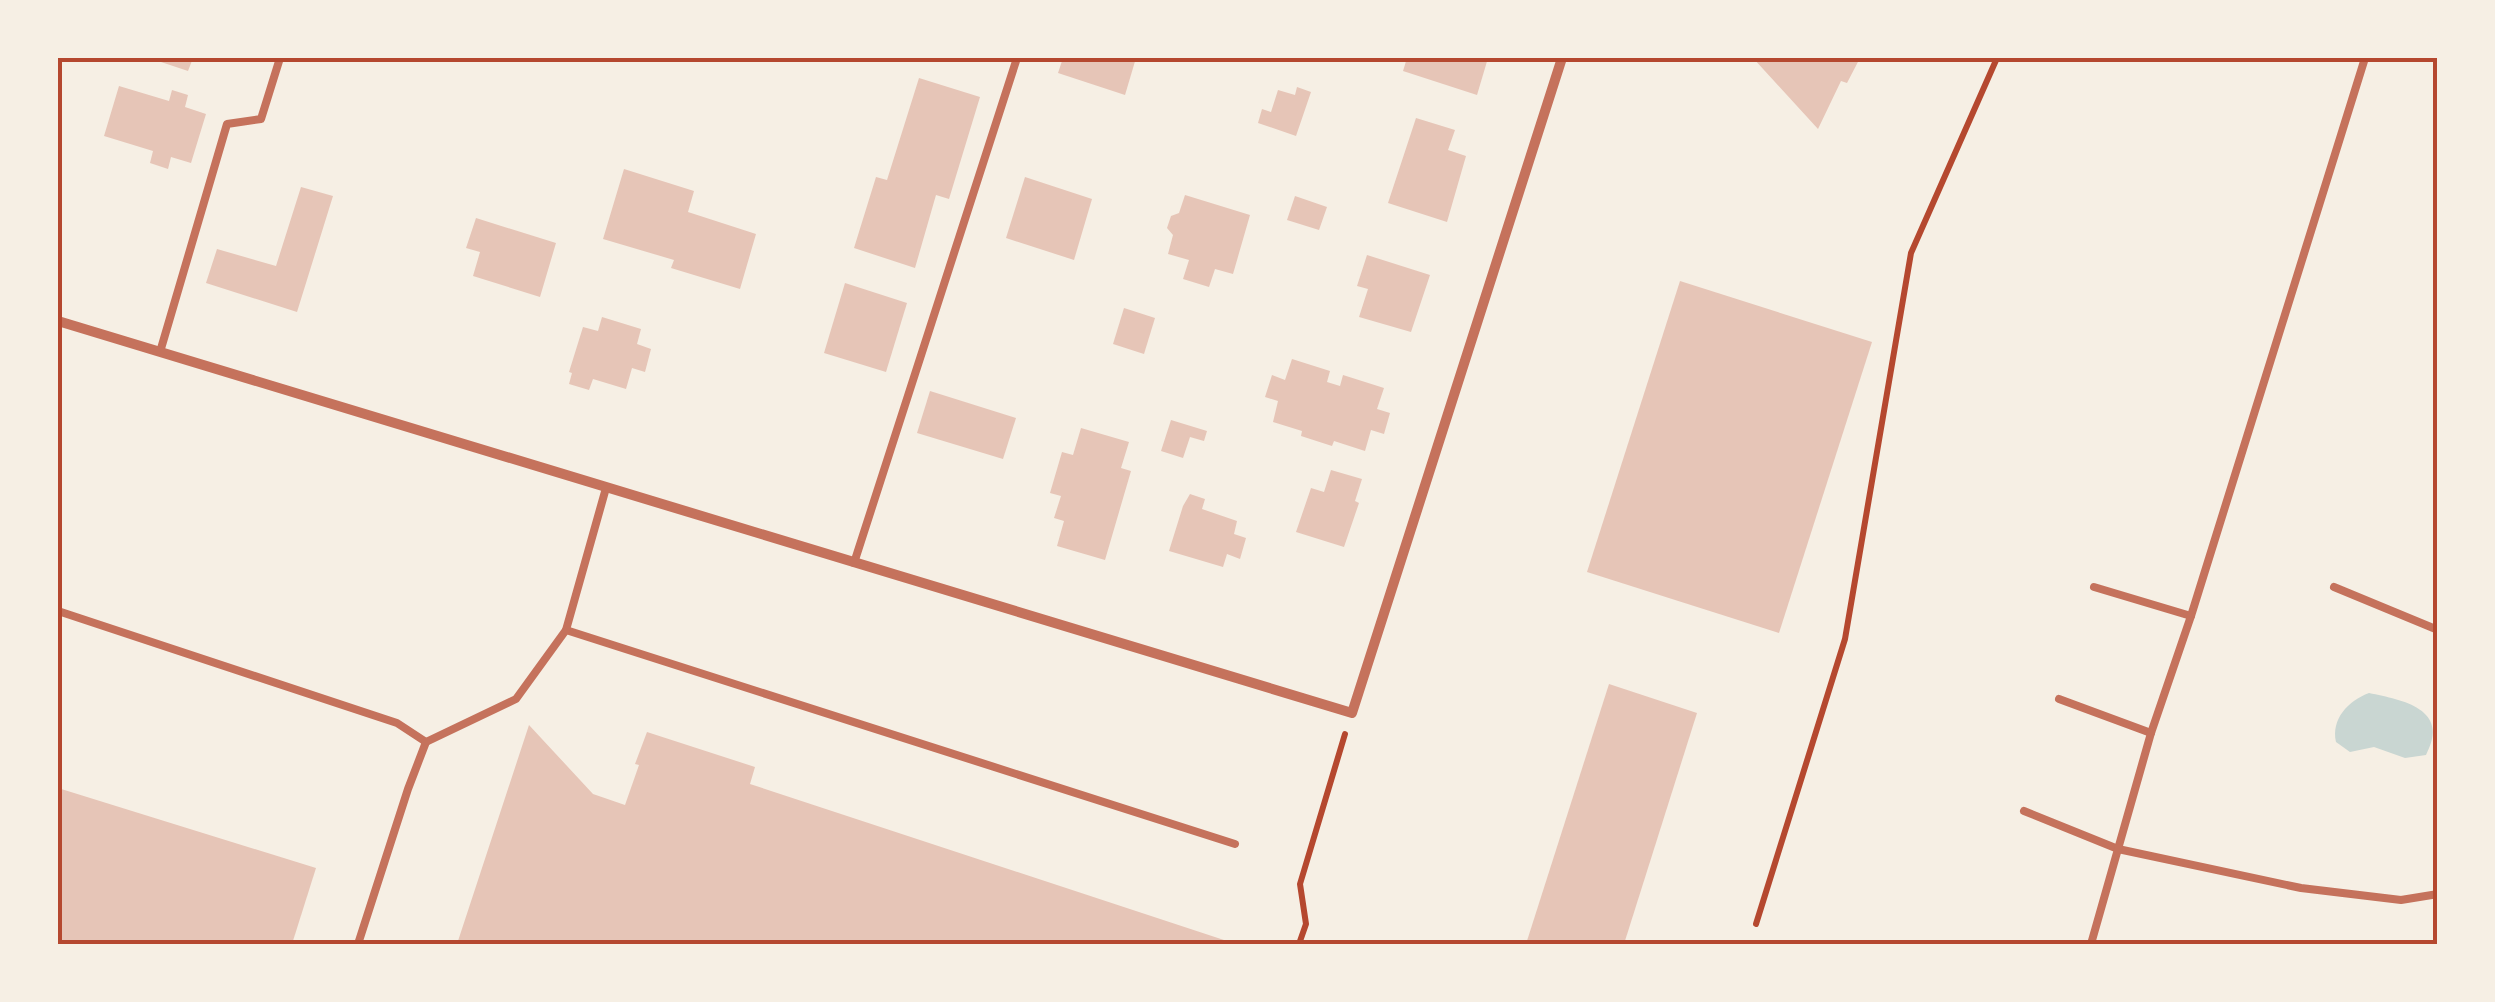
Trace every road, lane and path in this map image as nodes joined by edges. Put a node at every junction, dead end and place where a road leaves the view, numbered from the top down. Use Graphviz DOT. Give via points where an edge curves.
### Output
graph roads {
  1 [pos="280,58"];
  2 [pos="1017,58"];
  3 [pos="1562,58"];
  4 [pos="1997,58"];
  5 [pos="2365,58"];
  6 [pos="58,320"];
  7 [pos="160,352"];
  8 [pos="606,488"];
  9 [pos="854,563"];
  10 [pos="2094,586"];
  11 [pos="2334,586"];
  12 [pos="58,611"];
  13 [pos="2191,616"];
  14 [pos="566,630"];
  15 [pos="2438,630"];
  16 [pos="2058,699"];
  17 [pos="1352,713"];
  18 [pos="2151,733"];
  19 [pos="426,742"];
  20 [pos="2024,811"];
  21 [pos="1235,844"];
  22 [pos="2118,850"];
  23 [pos="2438,894"];
  24 [pos="358,944"];
  25 [pos="1299,944"];
  26 [pos="1751,944"];
  27 [pos="2090,944"];
  1 -- 7 [label="lane" via="261,118 227,124"];
  2 -- 9 [label="lane"];
  3 -- 17 [label="street"];
  4 -- 26 [label="path" via="1911,253 1845,639"];
  5 -- 13 [label="lane"];
  6 -- 7 [label="street"];
  7 -- 8 [label="street"];
  8 -- 9 [label="street"];
  8 -- 14 [label="lane"];
  9 -- 17 [label="street"];
  10 -- 13 [label="lane"];
  11 -- 15 [label="lane"];
  12 -- 19 [label="lane" via="397,724"];
  13 -- 18 [label="lane"];
  14 -- 19 [label="lane" via="516,699"];
  14 -- 21 [label="lane"];
  16 -- 18 [label="lane"];
  17 -- 25 [label="path" via="1300,884 1306,924"];
  18 -- 22 [label="lane"];
  19 -- 24 [label="lane"];
  20 -- 22 [label="lane"];
  22 -- 23 [label="lane" via="2301,888 2401,900"];
  22 -- 27 [label="lane"];
}
